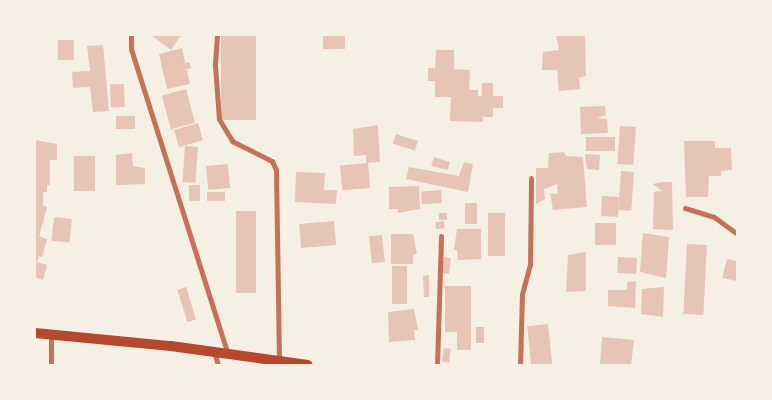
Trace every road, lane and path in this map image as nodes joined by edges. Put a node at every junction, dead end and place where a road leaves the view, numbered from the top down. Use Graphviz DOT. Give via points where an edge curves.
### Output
graph roads {
  1 [pos="131,35"];
  2 [pos="217,35"];
  3 [pos="531,178"];
  4 [pos="685,208"];
  5 [pos="737,234"];
  6 [pos="441,236"];
  7 [pos="35,333"];
  8 [pos="51,335"];
  9 [pos="214,352"];
  10 [pos="228,354"];
  11 [pos="279,360"];
  12 [pos="51,365"];
  13 [pos="218,365"];
  14 [pos="308,365"];
  15 [pos="437,365"];
  16 [pos="520,365"];
  1 -- 10 [label="street" via="131,50"];
  2 -- 11 [label="street" via="215,65 219,119 232,141 272,161 276,170"];
  3 -- 16 [label="street" via="530,265 522,294"];
  4 -- 5 [label="street" via="714,217"];
  6 -- 15 [label="street"];
  7 -- 8 [label="main road"];
  8 -- 9 [label="main road"];
  8 -- 12 [label="street"];
  9 -- 10 [label="main road"];
  9 -- 13 [label="street"];
  10 -- 11 [label="main road"];
  11 -- 14 [label="main road"];
}
